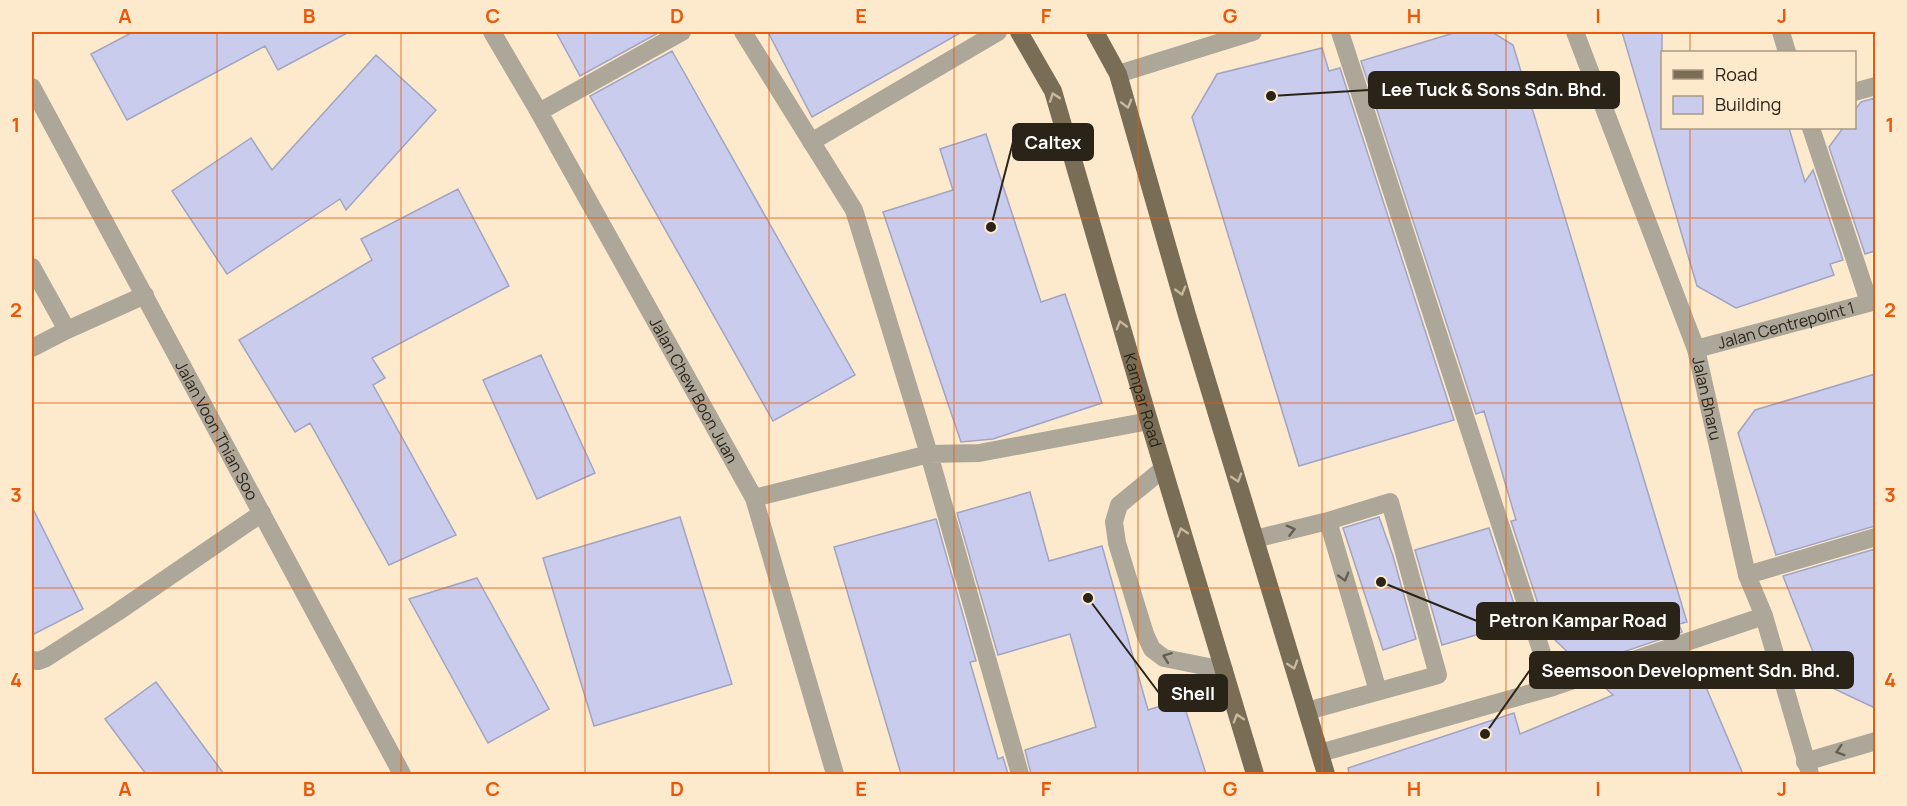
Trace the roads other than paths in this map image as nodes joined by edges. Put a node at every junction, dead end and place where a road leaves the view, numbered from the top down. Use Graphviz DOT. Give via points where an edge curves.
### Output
graph roads {
  1 [pos="492,32"];
  2 [pos="682,32"];
  3 [pos="743,32"];
  4 [pos="998,32"];
  5 [pos="1019,32"];
  6 [pos="1095,32"];
  7 [pos="1253,32"];
  8 [pos="1340,32"];
  9 [pos="1575,32"];
  10 [pos="1781,32"];
  11 [pos="1787,51"];
  12 [pos="1118,74"];
  13 [pos="1875,86"];
  14 [pos="32,87"];
  15 [pos="1856,91"];
  16 [pos="539,112"];
  17 [pos="1811,129"];
  18 [pos="811,142"];
  19 [pos="32,267"];
  20 [pos="145,296"];
  21 [pos="1872,302"];
  22 [pos="67,330"];
  23 [pos="32,348"];
  24 [pos="1696,350"];
  25 [pos="1149,422"];
  26 [pos="929,454"];
  27 [pos="1163,469"];
  28 [pos="754,498"];
  29 [pos="262,513"];
  30 [pos="1328,521"];
  31 [pos="1875,537"];
  32 [pos="1255,539"];
  33 [pos="1747,575"];
  34 [pos="1764,616"];
  35 [pos="32,660"];
  36 [pos="1224,670"];
  37 [pos="1553,687"];
  38 [pos="1378,691"];
  39 [pos="1307,711"];
  40 [pos="1875,741"];
  41 [pos="1320,753"];
  42 [pos="1808,768"];
  43 [pos="402,774"];
  44 [pos="835,774"];
  45 [pos="1020,774"];
  46 [pos="1255,774"];
  47 [pos="1326,774"];
  1 -- 16 [label="street, Jalan Chew Boon Juan"];
  2 -- 16 [label="street"];
  3 -- 18 [label="street"];
  4 -- 18 [label="street"];
  25 -- 5 [label="main road, Kampar Road, one-way" via="1053,91"];
  6 -- 12 [label="main road"];
  7 -- 12 [label="street"];
  8 -- 37 [label="street"];
  9 -- 24 [label="street, Jalan Bharu"];
  10 -- 11 [label="street"];
  12 -- 32 [label="main road, one-way"];
  13 -- 15 [label="street"];
  14 -- 20 [label="street, Jalan Voon Thian Soo"];
  16 -- 28 [label="street, Jalan Chew Boon Juan"];
  17 -- 21 [label="street"];
  18 -- 26 [label="street" via="854,210"];
  19 -- 22 [label="street"];
  20 -- 22 [label="street"];
  20 -- 29 [label="street, Jalan Voon Thian Soo"];
  21 -- 24 [label="street, Jalan Centrepoint 1"];
  22 -- 23 [label="street"];
  24 -- 33 [label="street, Jalan Bharu"];
  25 -- 26 [label="street" via="979,453"];
  25 -- 27 [label="main road, Kampar Road"];
  26 -- 28 [label="street"];
  26 -- 45 [label="street"];
  36 -- 27 [label="main road, Kampar Road, one-way"];
  36 -- 27 [label="street, one-way" via="1164,658 1152,649 1117,543 1113,522 1119,506"];
  28 -- 44 [label="street, Jalan Chew Boon Juan"];
  29 -- 35 [label="street" via="46,658"];
  29 -- 43 [label="street, Jalan Voon Thian Soo"];
  32 -- 30 [label="street, one-way"];
  30 -- 38 [label="street, one-way"];
  30 -- 38 [label="street" via="1390,502 1438,675"];
  31 -- 33 [label="street"];
  32 -- 39 [label="main road, one-way"];
  33 -- 34 [label="street, Jalan Bharu"];
  34 -- 37 [label="street"];
  34 -- 42 [label="street, Jalan Bharu"];
  46 -- 36 [label="main road, Kampar Road, one-way"];
  37 -- 41 [label="street"];
  38 -- 39 [label="street"];
  39 -- 41 [label="main road"];
  40 -- 42 [label="street, one-way"];
  41 -- 47 [label="main road"];
}
